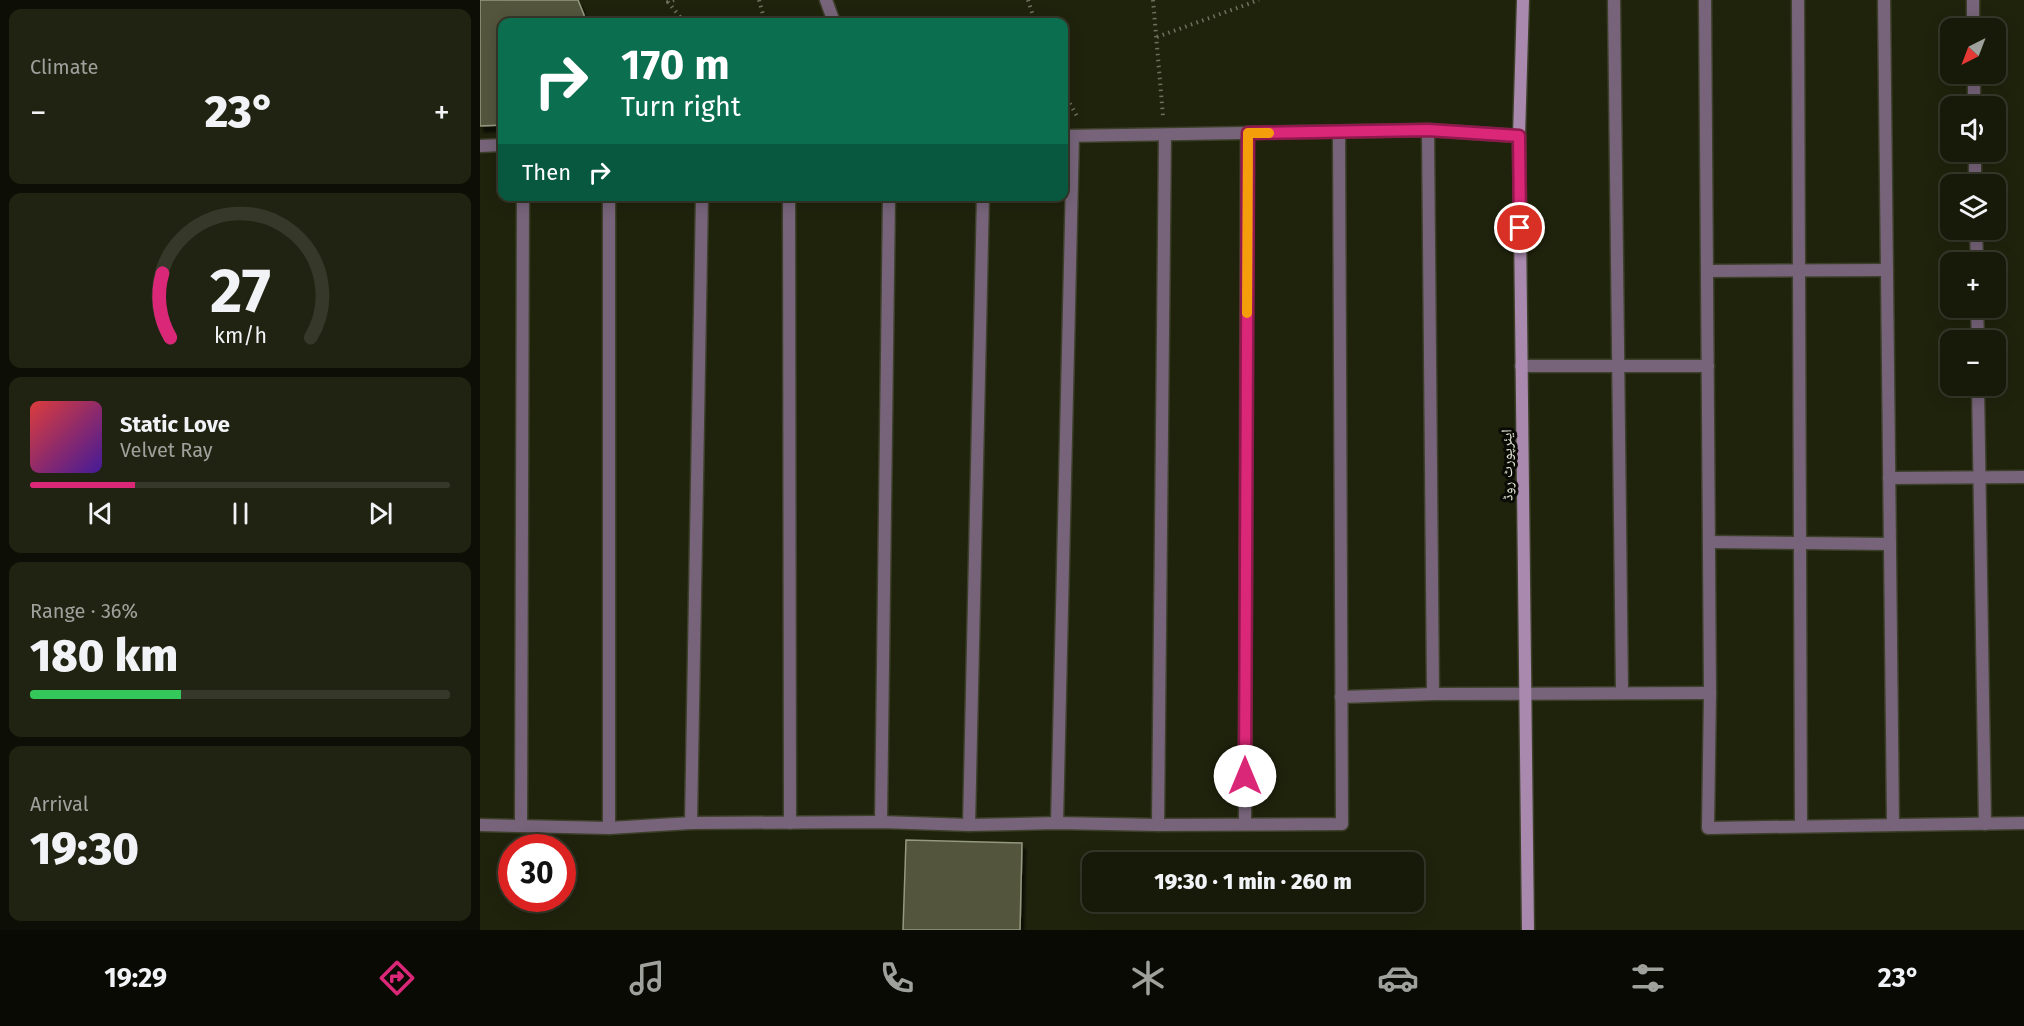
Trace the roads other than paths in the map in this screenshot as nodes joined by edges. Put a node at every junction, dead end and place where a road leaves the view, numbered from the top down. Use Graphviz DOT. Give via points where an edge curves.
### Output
graph roads {
  1 [pos="826,0"];
  2 [pos="1523,0"];
  3 [pos="1614,0"];
  4 [pos="1705,0"];
  5 [pos="1798,0"];
  6 [pos="1884,0"];
  7 [pos="1973,0"];
  8 [pos="833,18"];
  9 [pos="1973,18"];
  10 [pos="1428,130"];
  11 [pos="1339,132"];
  12 [pos="1248,133"];
  13 [pos="1165,135"];
  14 [pos="1068,136"];
  15 [pos="1519,136"];
  16 [pos="498,145"];
  17 [pos="480,146"];
  18 [pos="523,201"];
  19 [pos="609,201"];
  20 [pos="702,201"];
  21 [pos="789,201"];
  22 [pos="890,201"];
  23 [pos="983,201"];
  24 [pos="1067,201"];
  25 [pos="1887,270"];
  26 [pos="1707,271"];
  27 [pos="1799,271"];
  28 [pos="1521,366"];
  29 [pos="1618,366"];
  30 [pos="1708,366"];
  31 [pos="1978,396"];
  32 [pos="2024,477"];
  33 [pos="1889,478"];
  34 [pos="1980,478"];
  35 [pos="1709,542"];
  36 [pos="1800,543"];
  37 [pos="1890,544"];
  38 [pos="1622,692"];
  39 [pos="1710,693"];
  40 [pos="1433,694"];
  41 [pos="1524,694"];
  42 [pos="1341,697"];
  43 [pos="881,822"];
  44 [pos="691,823"];
  45 [pos="790,823"];
  46 [pos="1056,823"];
  47 [pos="1245,823"];
  48 [pos="2024,823"];
  49 [pos="1893,824"];
  50 [pos="1984,824"];
  51 [pos="480,825"];
  52 [pos="969,825"];
  53 [pos="1158,825"];
  54 [pos="520,826"];
  55 [pos="1801,826"];
  56 [pos="609,828"];
  57 [pos="1528,930"];
  1 -- 8 [label="street"];
  2 -- 15 [label="street, ایئرپورٹ روڈ"];
  3 -- 29 [label="street"];
  4 -- 26 [label="street"];
  5 -- 27 [label="street"];
  6 -- 25 [label="street"];
  7 -- 9 [label="street"];
  10 -- 11 [label="street"];
  10 -- 15 [label="street"];
  10 -- 40 [label="street"];
  11 -- 12 [label="street"];
  11 -- 42 [label="street"];
  12 -- 13 [label="street"];
  12 -- 47 [label="street"];
  13 -- 14 [label="street"];
  13 -- 53 [label="street"];
  15 -- 28 [label="street, ایئرپورٹ روڈ"];
  16 -- 17 [label="street"];
  18 -- 54 [label="street"];
  19 -- 56 [label="street"];
  20 -- 44 [label="street"];
  21 -- 45 [label="street"];
  22 -- 43 [label="street"];
  23 -- 52 [label="street"];
  24 -- 46 [label="street"];
  25 -- 27 [label="street"];
  25 -- 33 [label="street"];
  26 -- 27 [label="street"];
  26 -- 30 [label="street"];
  27 -- 36 [label="street"];
  28 -- 29 [label="street"];
  28 -- 41 [label="street, ایئرپورٹ روڈ"];
  29 -- 30 [label="street"];
  29 -- 38 [label="street"];
  30 -- 35 [label="street"];
  31 -- 34 [label="street"];
  32 -- 34 [label="street"];
  33 -- 34 [label="street"];
  33 -- 37 [label="street"];
  34 -- 50 [label="street"];
  35 -- 36 [label="street"];
  35 -- 39 [label="street"];
  36 -- 37 [label="street"];
  36 -- 55 [label="street"];
  37 -- 49 [label="street"];
  38 -- 39 [label="street"];
  38 -- 41 [label="street"];
  39 -- 55 [label="street" via="1708,828"];
  40 -- 41 [label="street"];
  40 -- 42 [label="street"];
  41 -- 57 [label="street, ایئرپورٹ روڈ"];
  42 -- 47 [label="street" via="1342,824"];
  43 -- 45 [label="street"];
  43 -- 52 [label="street"];
  44 -- 45 [label="street"];
  44 -- 56 [label="street"];
  46 -- 52 [label="street"];
  46 -- 53 [label="street"];
  47 -- 53 [label="street"];
  48 -- 50 [label="street"];
  49 -- 50 [label="street"];
  49 -- 55 [label="street"];
  51 -- 54 [label="street"];
  54 -- 56 [label="street"];
}
